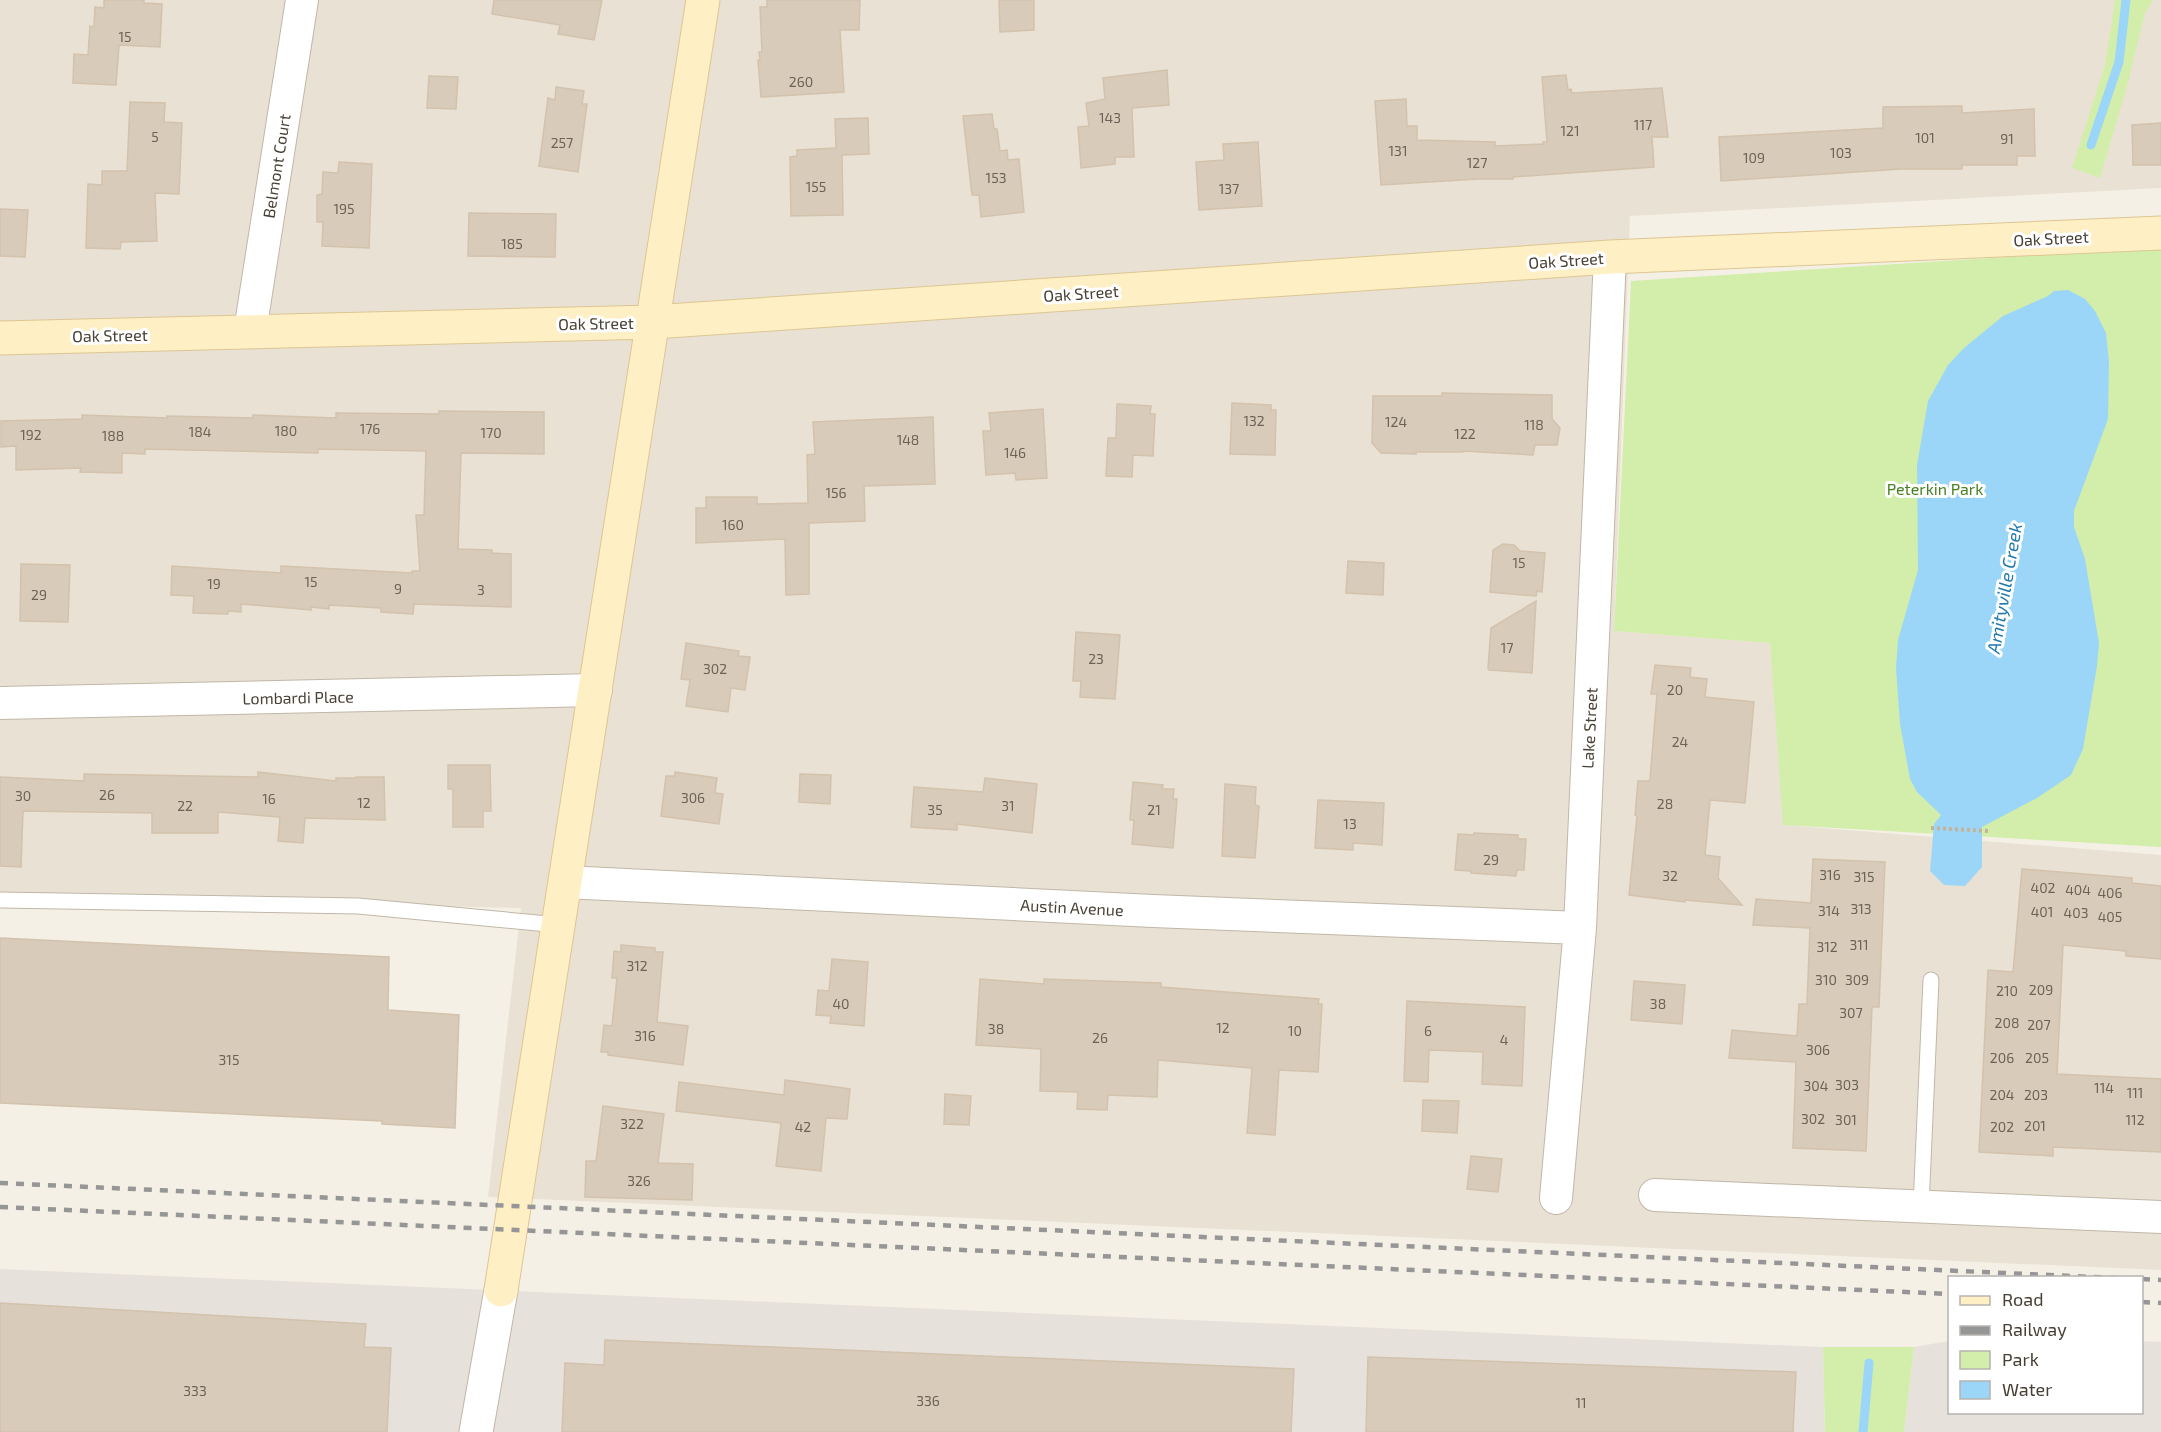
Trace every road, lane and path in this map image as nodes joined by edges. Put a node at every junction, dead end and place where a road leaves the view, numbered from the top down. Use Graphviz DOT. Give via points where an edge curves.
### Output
graph roads {
  1 [pos="302,0"];
  2 [pos="703,0"];
  3 [pos="2161,233"];
  4 [pos="1610,257"];
  5 [pos="653,322"];
  6 [pos="250,331"];
  7 [pos="0,338"];
  8 [pos="596,690"];
  9 [pos="0,704"];
  10 [pos="1931,828"];
  11 [pos="1989,831"];
  12 [pos="566,882"];
  13 [pos="0,900"];
  14 [pos="559,925"];
  15 [pos="1580,928"];
  16 [pos="1931,980"];
  17 [pos="1655,1195"];
  18 [pos="1556,1198"];
  19 [pos="1921,1207"];
  20 [pos="2161,1217"];
  21 [pos="501,1290"];
  22 [pos="476,1432"];
  1 -- 6 [label="street, Belmont Court"];
  2 -- 5 [label="main road"];
  3 -- 4 [label="main road, Oak Street"];
  4 -- 5 [label="main road, Oak Street"];
  4 -- 15 [label="street, Lake Street"];
  5 -- 6 [label="main road, Oak Street"];
  5 -- 8 [label="main road"];
  6 -- 7 [label="main road, Oak Street"];
  8 -- 9 [label="street, Lombardi Place"];
  8 -- 12 [label="main road"];
  10 -- 11 [label="path"];
  12 -- 14 [label="main road"];
  12 -- 15 [label="street, Austin Avenue" via="1153,912"];
  13 -- 14 [label="lane" via="358,906"];
  14 -- 21 [label="main road"];
  15 -- 18 [label="street, Lake Street"];
  16 -- 19 [label="lane"];
  17 -- 19 [label="street"];
  19 -- 20 [label="street"];
  21 -- 22 [label="street"];
}
